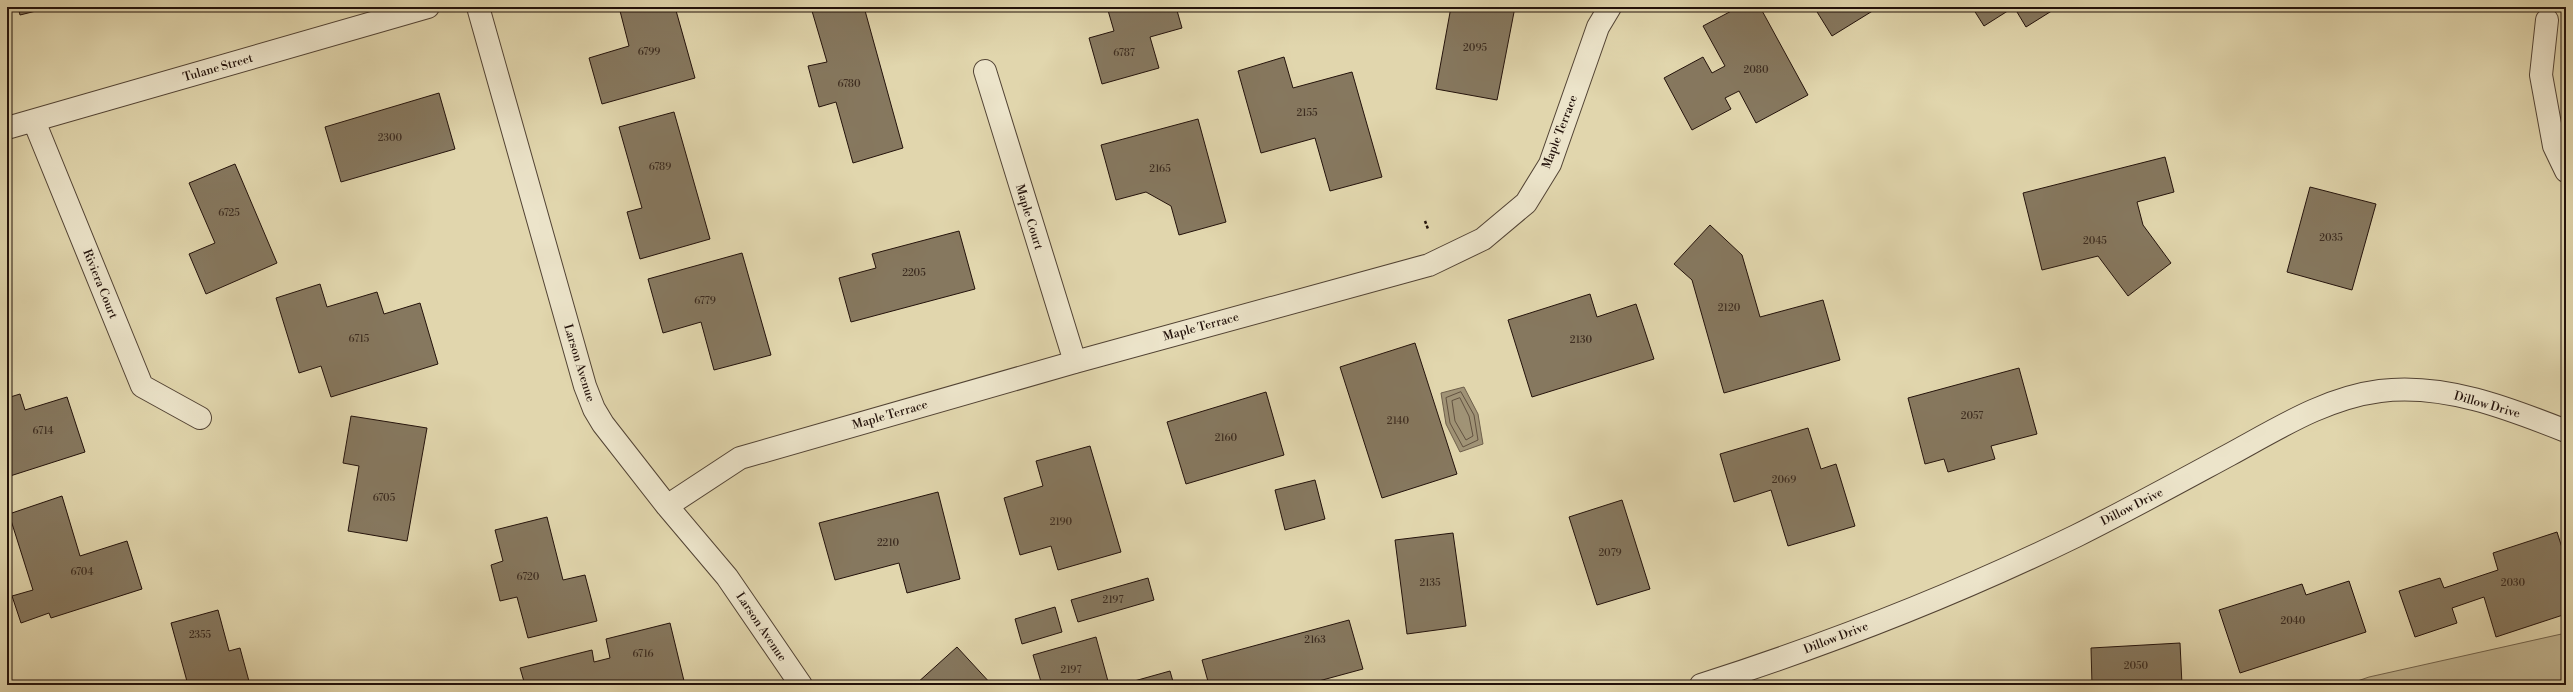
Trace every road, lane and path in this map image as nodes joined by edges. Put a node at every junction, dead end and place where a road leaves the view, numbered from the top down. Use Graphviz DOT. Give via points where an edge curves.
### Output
graph roads {
  1 [pos="428,7"];
  2 [pos="478,7"];
  3 [pos="1610,7"];
  4 [pos="2547,20"];
  5 [pos="985,71"];
  6 [pos="34,121"];
  7 [pos="7,128"];
  8 [pos="2566,171"];
  9 [pos="1075,362"];
  10 [pos="200,418"];
  11 [pos="2566,431"];
  12 [pos="667,506"];
  13 [pos="800,685"];
  14 [pos="1701,685"];
  1 -- 6 [label="street, Tulane Street"];
  2 -- 12 [label="street, Larson Avenue" via="583,379 594,409"];
  3 -- 9 [label="street, Maple Terrace" via="1598,27 1550,164 1526,203 1483,239 1430,265"];
  4 -- 8 [label="street" via="2541,75 2554,146"];
  5 -- 9 [label="street, Maple Court"];
  6 -- 7 [label="street, Tulane Street"];
  6 -- 10 [label="street, Riviera Court" via="142,386"];
  9 -- 12 [label="street, Maple Terrace" via="740,458"];
  11 -- 14 [label="street, Dillow Drive" via="2497,406 2454,394 2381,391 2350,397 2284,424 2156,494 2005,569 1850,633"];
  12 -- 13 [label="street, Larson Avenue" via="727,577"];
}
